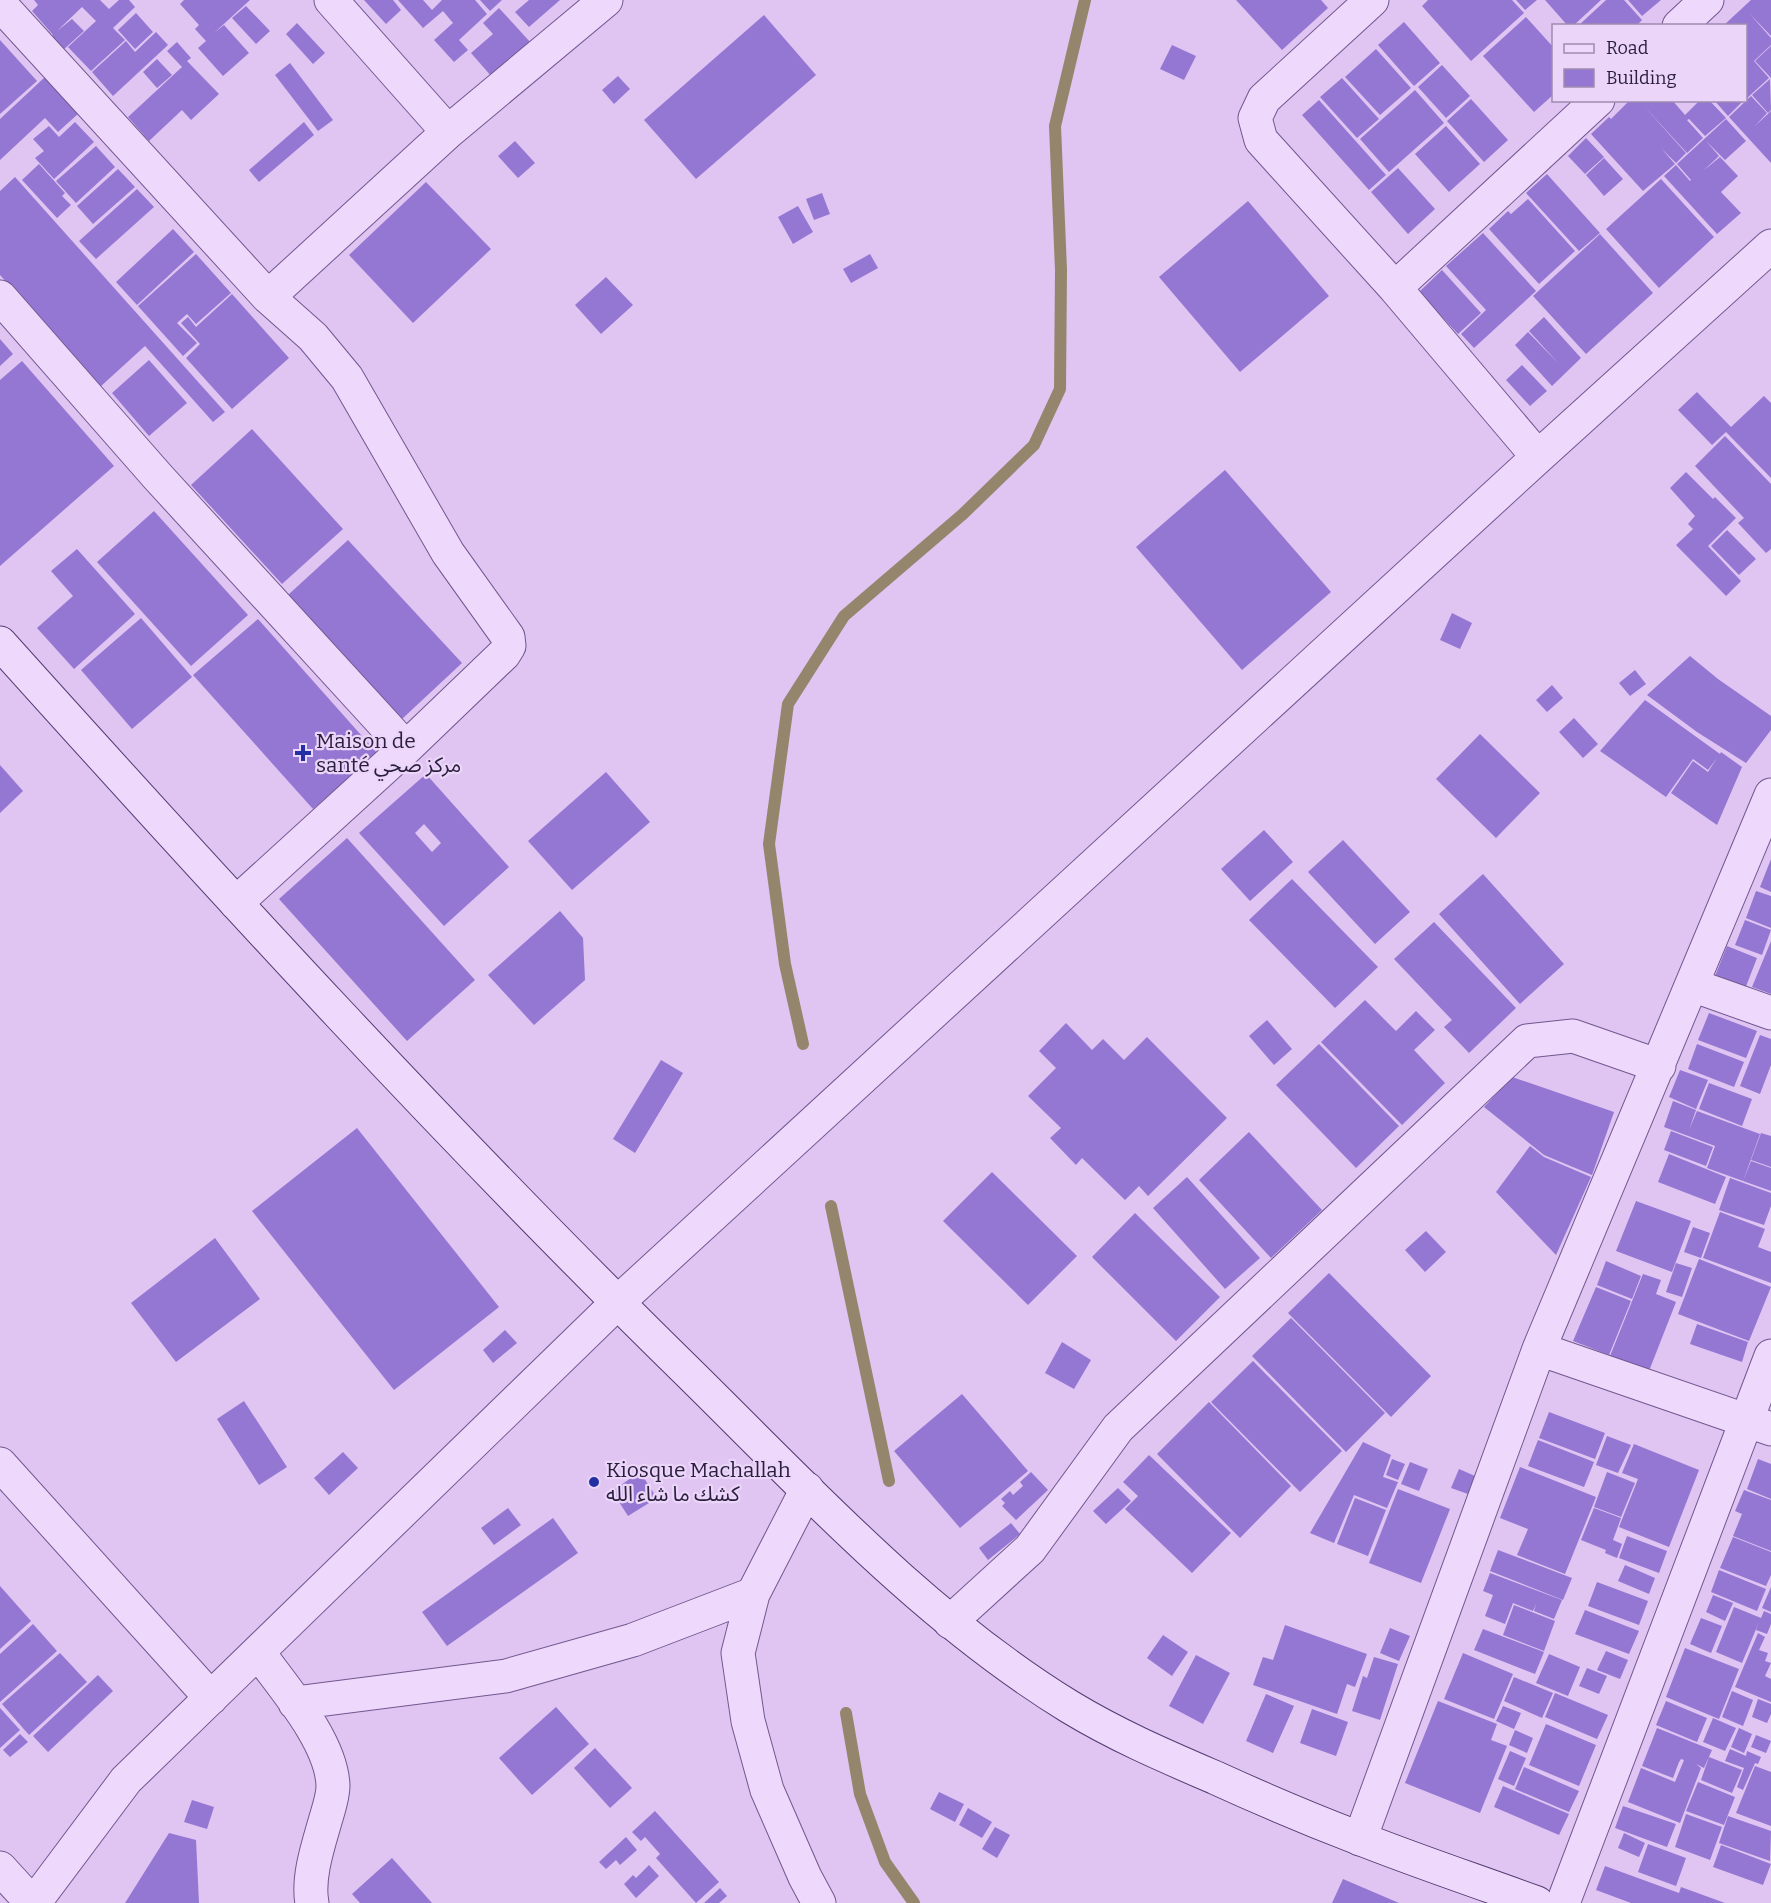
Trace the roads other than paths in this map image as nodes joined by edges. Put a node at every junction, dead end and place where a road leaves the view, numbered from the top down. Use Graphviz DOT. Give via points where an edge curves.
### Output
graph roads {
  1 [pos="331,0"];
  2 [pos="1372,0"];
  3 [pos="1707,0"];
  4 [pos="604,1"];
  5 [pos="0,4"];
  6 [pos="1681,24"];
  7 [pos="1596,102"];
  8 [pos="448,132"];
  9 [pos="1771,246"];
  10 [pos="1395,288"];
  11 [pos="0,297"];
  12 [pos="268,297"];
  13 [pos="1538,457"];
  14 [pos="0,643"];
  15 [pos="406,748"];
  16 [pos="1771,795"];
  17 [pos="236,903"];
  18 [pos="1692,985"];
  19 [pos="1771,1013"];
  20 [pos="1659,1066"];
  21 [pos="617,1303"];
  22 [pos="1539,1348"];
  23 [pos="1771,1356"];
  24 [pos="1759,1425"];
  25 [pos="0,1464"];
  26 [pos="807,1489"];
  27 [pos="753,1594"];
  28 [pos="950,1622"];
  29 [pos="258,1652"];
  30 [pos="211,1698"];
  31 [pos="295,1703"];
  32 [pos="1360,1839"];
  33 [pos="0,1868"];
  34 [pos="33,1903"];
  35 [pos="312,1903"];
  36 [pos="819,1903"];
  37 [pos="1537,1903"];
  38 [pos="1563,1903"];
  1 -- 8 [label="street"];
  2 -- 10 [label="street" via="1264,99 1255,118 1261,140"];
  3 -- 6 [label="street"];
  4 -- 8 [label="street"];
  5 -- 12 [label="street"];
  7 -- 10 [label="street"];
  8 -- 12 [label="street"];
  9 -- 13 [label="street"];
  10 -- 13 [label="street"];
  11 -- 15 [label="street" via="158,477"];
  12 -- 15 [label="street" via="313,337 347,378 448,553 508,637 509,646 504,654"];
  13 -- 21 [label="street"];
  14 -- 17 [label="street"];
  15 -- 17 [label="street"];
  16 -- 18 [label="street"];
  17 -- 21 [label="street"];
  18 -- 19 [label="street"];
  18 -- 20 [label="street"];
  20 -- 22 [label="street"];
  20 -- 28 [label="street" via="1573,1036 1527,1041 1118,1428 1030,1549"];
  21 -- 26 [label="street"];
  21 -- 29 [label="street"];
  22 -- 24 [label="street"];
  22 -- 32 [label="street"];
  23 -- 24 [label="street"];
  24 -- 38 [label="street"];
  25 -- 30 [label="street"];
  26 -- 27 [label="street"];
  26 -- 28 [label="street"];
  27 -- 31 [label="street" via="633,1640 506,1676"];
  27 -- 36 [label="street" via="738,1653 748,1721 767,1790"];
  28 -- 32 [label="street" via="1000,1661 1126,1739"];
  29 -- 30 [label="street"];
  29 -- 31 [label="street"];
  30 -- 34 [label="street" via="126,1780"];
  31 -- 35 [label="street" via="315,1731 330,1763 333,1788 316,1852"];
  32 -- 37 [label="street"];
  33 -- 34 [label="street"];
}
